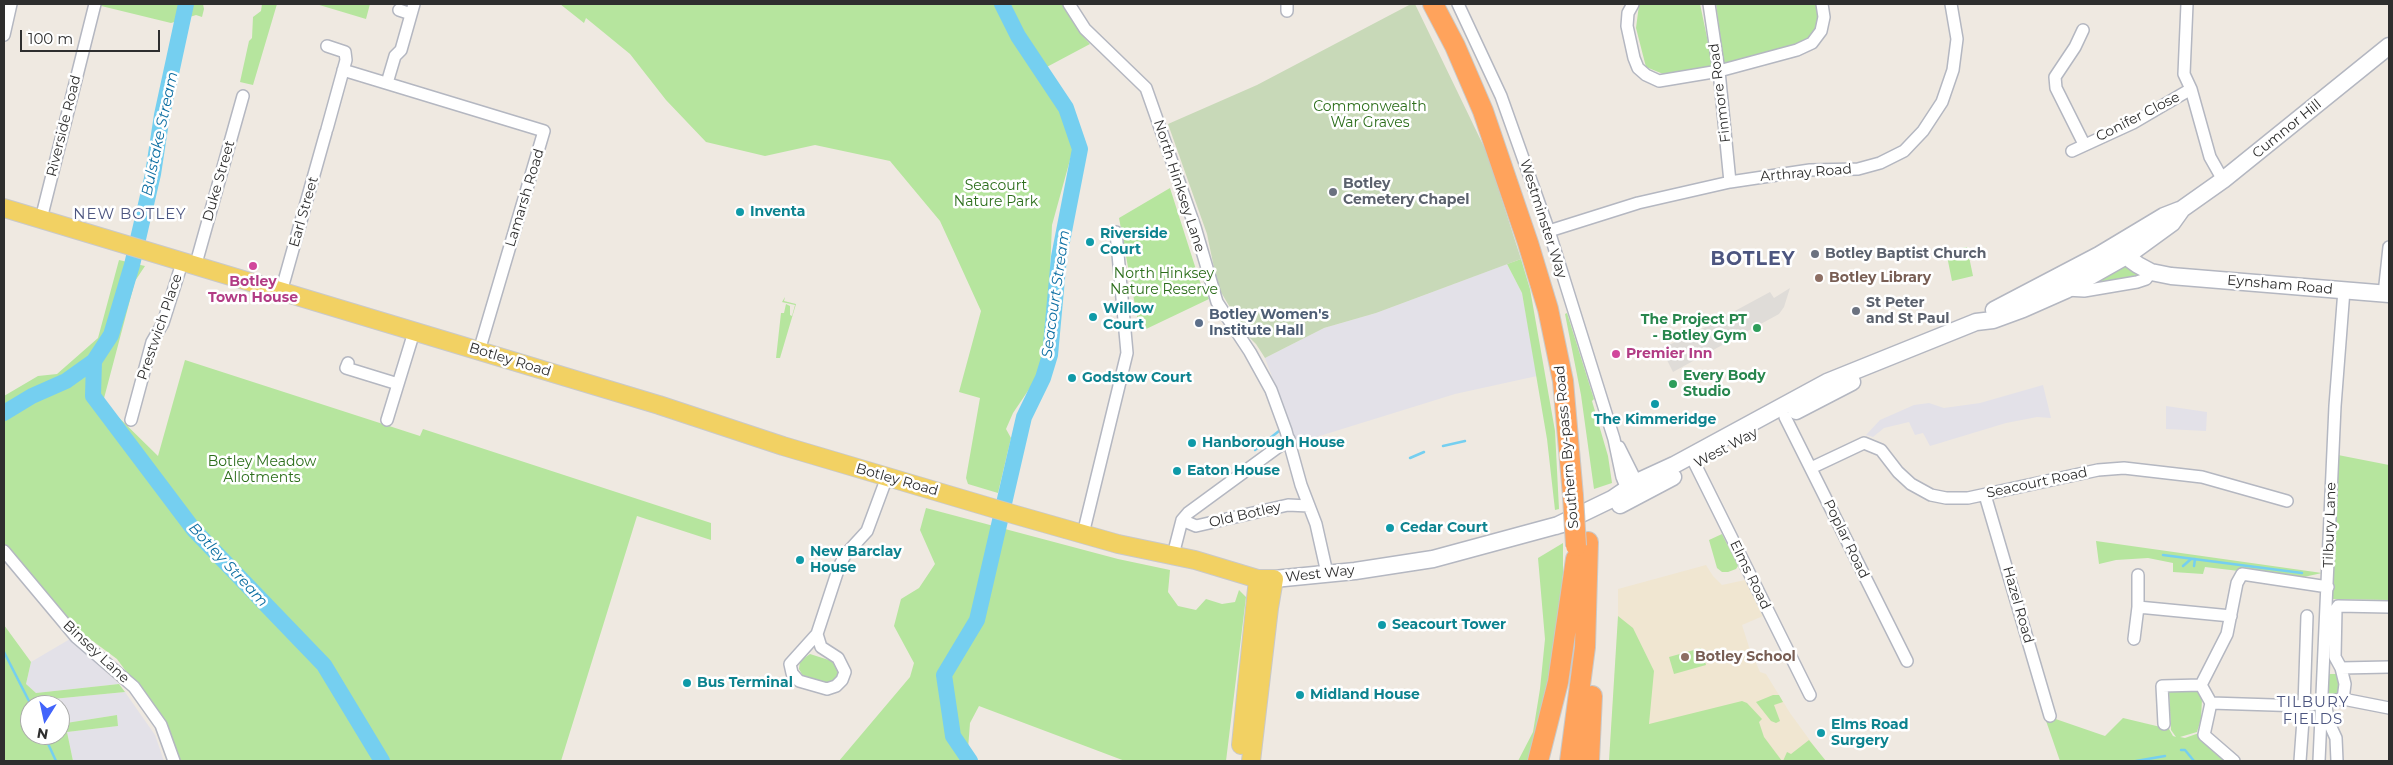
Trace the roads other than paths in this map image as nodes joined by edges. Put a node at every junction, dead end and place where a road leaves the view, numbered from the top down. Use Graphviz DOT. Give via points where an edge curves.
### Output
graph roads {
  1 [pos="12,4"];
  2 [pos="95,4"];
  3 [pos="1069,4"];
  4 [pos="1433,4"];
  5 [pos="1447,4"];
  6 [pos="1458,4"];
  7 [pos="1633,4"];
  8 [pos="1709,4"];
  9 [pos="1822,4"];
  10 [pos="1951,4"];
  11 [pos="2188,4"];
  12 [pos="413,9"];
  13 [pos="399,10"];
  14 [pos="2082,30"];
  15 [pos="4,35"];
  16 [pos="2389,44"];
  17 [pos="327,46"];
  18 [pos="343,70"];
  19 [pos="1719,71"];
  20 [pos="386,83"];
  21 [pos="2191,90"];
  22 [pos="243,96"];
  23 [pos="2084,144"];
  24 [pos="2072,151"];
  25 [pos="2223,180"];
  26 [pos="1730,182"];
  27 [pos="4,208"];
  28 [pos="41,219"];
  29 [pos="1549,231"];
  30 [pos="1116,232"];
  31 [pos="2389,247"];
  32 [pos="2130,248"];
  33 [pos="189,265"];
  34 [pos="2151,272"];
  35 [pos="2171,276"];
  36 [pos="2066,290"];
  37 [pos="2344,290"];
  38 [pos="281,292"];
  39 [pos="2387,294"];
  40 [pos="1976,322"];
  41 [pos="414,332"];
  42 [pos="479,351"];
  43 [pos="1891,358"];
  44 [pos="348,363"];
  45 [pos="398,384"];
  46 [pos="1785,417"];
  47 [pos="131,420"];
  48 [pos="387,420"];
  49 [pos="1289,439"];
  50 [pos="1694,460"];
  51 [pos="1810,468"];
  52 [pos="886,477"];
  53 [pos="1634,491"];
  54 [pos="1580,494"];
  55 [pos="1985,495"];
  56 [pos="2287,501"];
  57 [pos="1309,506"];
  58 [pos="1016,516"];
  59 [pos="1182,520"];
  60 [pos="1083,534"];
  61 [pos="1580,549"];
  62 [pos="4,551"];
  63 [pos="1173,555"];
  64 [pos="1327,573"];
  65 [pos="2138,574"];
  66 [pos="1266,579"];
  67 [pos="2328,587"];
  68 [pos="1588,599"];
  69 [pos="2327,599"];
  70 [pos="2338,606"];
  71 [pos="2138,607"];
  72 [pos="2389,607"];
  73 [pos="2231,616"];
  74 [pos="2307,616"];
  75 [pos="817,634"];
  76 [pos="2134,639"];
  77 [pos="1907,661"];
  78 [pos="2341,668"];
  79 [pos="2389,668"];
  80 [pos="2201,684"];
  81 [pos="1810,695"];
  82 [pos="2343,699"];
  83 [pos="2211,703"];
  84 [pos="2322,704"];
  85 [pos="2304,706"];
  86 [pos="2389,708"];
  87 [pos="2050,716"];
  88 [pos="2164,724"];
  89 [pos="174,761"];
  90 [pos="1240,761"];
  91 [pos="1251,761"];
  92 [pos="1538,761"];
  93 [pos="1557,761"];
  94 [pos="1570,761"];
  95 [pos="1589,761"];
  96 [pos="2234,761"];
  97 [pos="2300,761"];
  98 [pos="2319,761"];
  99 [pos="2337,761"];
  1 -- 15 [label="street"];
  2 -- 28 [label="street, Riverside Road"];
  3 -- 49 [label="street, North Hinksey Lane" via="1085,29 1146,88 1196,227 1212,290 1271,390"];
  4 -- 54 [label="highway, Southern By-pass Road" via="1483,112 1548,309 1564,382"];
  5 -- 54 [label="highway, Southern By-pass Road" via="1494,108 1552,280 1575,378"];
  6 -- 29 [label="street, Westminster Way" via="1501,96"];
  7 -- 19 [label="street" via="1627,26 1634,58 1646,75 1659,81"];
  8 -- 19 [label="street, Finmore Road"];
  9 -- 19 [label="street" via="1821,31 1812,43"];
  10 -- 26 [label="street, Arthray Road" via="1957,39 1953,70 1942,102 1923,131 1904,151 1858,169 1803,171"];
  11 -- 21 [label="street" via="2184,74"];
  12 -- 13 [label="street"];
  12 -- 20 [label="street" via="401,50 395,56"];
  14 -- 23 [label="street, Conifer Close" via="2055,77 2056,88"];
  16 -- 25 [label="main road, Cumnor Hill"];
  17 -- 18 [label="street" via="344,52"];
  18 -- 20 [label="street, Lamarsh Road"];
  18 -- 38 [label="street, Earl Street"];
  19 -- 26 [label="street, Finmore Road"];
  20 -- 42 [label="street, Lamarsh Road" via="544,131"];
  21 -- 23 [label="street, Conifer Close" via="2133,123"];
  21 -- 25 [label="street" via="2210,158"];
  22 -- 33 [label="street, Duke Street"];
  23 -- 24 [label="street, Conifer Close"];
  25 -- 32 [label="main road, Cumnor Hill" via="2182,209 2164,216"];
  26 -- 29 [label="street, Arthray Road" via="1638,203"];
  27 -- 28 [label="main road, Botley Road"];
  28 -- 33 [label="main road, Botley Road"];
  29 -- 53 [label="street, Westminster Way" via="1614,439 1622,477"];
  30 -- 60 [label="street" via="1127,354"];
  31 -- 39 [label="street"];
  32 -- 34 [label="main road, Eynsham Road" via="2130,260"];
  32 -- 35 [label="main road"];
  32 -- 36 [label="main road, West Way"];
  32 -- 40 [label="main road, West Way" via="1988,313"];
  33 -- 38 [label="main road, Botley Road"];
  33 -- 47 [label="street, Prestwich Place" via="164,323 152,342"];
  34 -- 35 [label="main road, Eynsham Road"];
  34 -- 36 [label="street, West Way" via="2146,279 2137,282 2084,291"];
  35 -- 37 [label="main road, Eynsham Road"];
  36 -- 40 [label="main road, West Way" via="1993,320"];
  37 -- 39 [label="main road, Eynsham Road"];
  37 -- 67 [label="street, Tilbury Lane" via="2327,554"];
  38 -- 41 [label="main road, Botley Road"];
  40 -- 43 [label="main road, West Way"];
  41 -- 42 [label="main road, Botley Road"];
  41 -- 45 [label="street"];
  42 -- 52 [label="main road, Botley Road"];
  43 -- 46 [label="main road, West Way" via="1861,378"];
  43 -- 50 [label="main road, West Way" via="1827,382"];
  44 -- 45 [label="street" via="346,368"];
  45 -- 48 [label="street"];
  46 -- 50 [label="main road, West Way"];
  46 -- 51 [label="street, Poplar Road"];
  49 -- 57 [label="street, North Hinksey Lane"];
  49 -- 59 [label="street"];
  50 -- 53 [label="main road, West Way"];
  50 -- 81 [label="street, Elms Road"];
  51 -- 55 [label="street, Seacourt Road" via="1860,443 1868,443 1882,450 1911,484 1931,495 1959,499"];
  51 -- 77 [label="street, Poplar Road"];
  52 -- 58 [label="main road, Botley Road"];
  52 -- 75 [label="street" via="867,531 845,555 839,567"];
  53 -- 64 [label="main road, West Way" via="1556,526 1433,559"];
  54 -- 61 [label="highway, Southern By-pass Road"];
  55 -- 56 [label="street, Seacourt Road" via="2098,470 2126,468 2202,477"];
  55 -- 87 [label="street, Hazel Road"];
  57 -- 59 [label="street, Old Botley" via="1288,505 1196,526"];
  57 -- 64 [label="street, North Hinksey Lane"];
  58 -- 60 [label="main road, West Way"];
  59 -- 63 [label="street"];
  60 -- 63 [label="main road, West Way"];
  61 -- 68 [label="highway, Southern By-pass Road"];
  61 -- 92 [label="highway" via="1558,682"];
  61 -- 93 [label="highway, Southern By-pass Road" via="1573,644"];
  62 -- 89 [label="street, Binsey Lane" via="76,637 134,687 160,726"];
  63 -- 66 [label="main road, West Way"];
  64 -- 66 [label="main road, West Way"];
  65 -- 71 [label="street"];
  66 -- 90 [label="main road"];
  66 -- 91 [label="main road" via="1269,608"];
  67 -- 69 [label="street, Tilbury Lane"];
  67 -- 73 [label="street" via="2242,574 2237,582"];
  68 -- 94 [label="highway, Southern By-pass Road" via="1582,682"];
  68 -- 95 [label="highway" via="1592,669"];
  69 -- 70 [label="street"];
  69 -- 84 [label="street, Tilbury Lane"];
  70 -- 72 [label="street"];
  70 -- 78 [label="street" via="2335,657"];
  71 -- 73 [label="street"];
  71 -- 76 [label="street"];
  73 -- 80 [label="street" via="2227,634"];
  74 -- 85 [label="street"];
  75 -- 75 [label="street" via="822,647 838,658 845,672 836,686 827,689 799,681 790,664"];
  78 -- 79 [label="street"];
  78 -- 82 [label="street" via="2345,684"];
  80 -- 83 [label="street"];
  80 -- 88 [label="street" via="2162,686"];
  82 -- 84 [label="street"];
  82 -- 86 [label="street"];
  83 -- 85 [label="street"];
  83 -- 96 [label="street" via="2204,735"];
  84 -- 85 [label="street"];
  84 -- 98 [label="street, Tilbury Lane"];
  84 -- 99 [label="street" via="2336,738"];
  85 -- 97 [label="street"];
}
